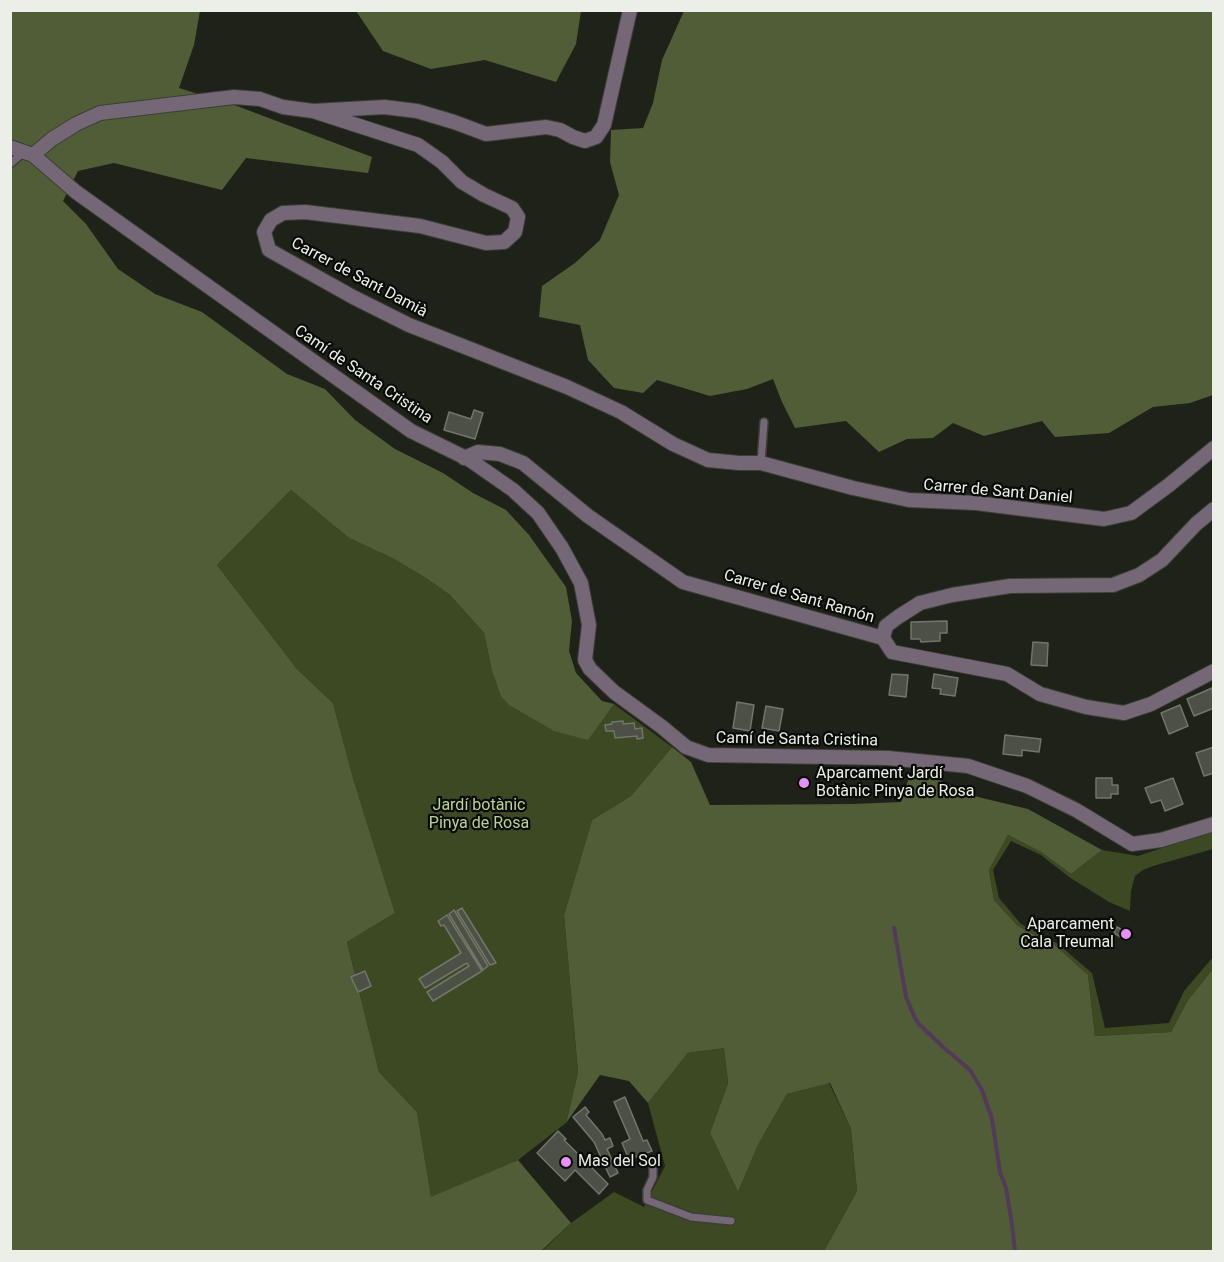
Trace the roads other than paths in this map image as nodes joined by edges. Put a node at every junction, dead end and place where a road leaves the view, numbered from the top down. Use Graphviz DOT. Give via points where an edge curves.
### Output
graph roads {
  1 [pos="630,10"];
  2 [pos="313,111"];
  3 [pos="23,152"];
  4 [pos="10,164"];
  5 [pos="764,422"];
  6 [pos="1214,448"];
  7 [pos="464,458"];
  8 [pos="761,463"];
  9 [pos="1214,509"];
  10 [pos="882,638"];
  11 [pos="1214,671"];
  12 [pos="1214,824"];
  13 [pos="653,1164"];
  14 [pos="731,1221"];
  1 -- 2 [label="street" via="604,126 596,137 585,141 546,127 486,134 417,111 384,107"];
  2 -- 3 [label="street" via="234,97 100,113"];
  2 -- 8 [label="street, Carrer de Sant Damià" via="418,145 462,182 512,208 518,217 515,232 504,242 486,243 420,226 305,212 283,213 271,219 264,232 269,250 409,325 567,387 621,412 673,444 708,459"];
  3 -- 4 [label="lane"];
  3 -- 7 [label="street, Camí de Santa Cristina" via="353,391 411,431"];
  5 -- 8 [label="lane"];
  6 -- 8 [label="street, Carrer de Sant Daniel" via="1131,513 1104,519 976,503 909,500"];
  7 -- 10 [label="street, Carrer de Sant Ramón" via="478,452 500,454 523,464 588,516 682,582"];
  7 -- 12 [label="street, Camí de Santa Cristina" via="513,490 538,513 562,548 581,583 589,625 585,660 590,669 686,747 708,755 888,758 968,766 1027,786 1132,844"];
  9 -- 10 [label="street" via="1162,560 1139,575 1113,585 1010,585 952,595 920,603 886,626"];
  10 -- 11 [label="street, Carrer de Sant Ramón" via="892,652 1007,674 1040,694 1124,713 1151,704"];
  13 -- 14 [label="lane" via="647,1200 691,1217"];
}
